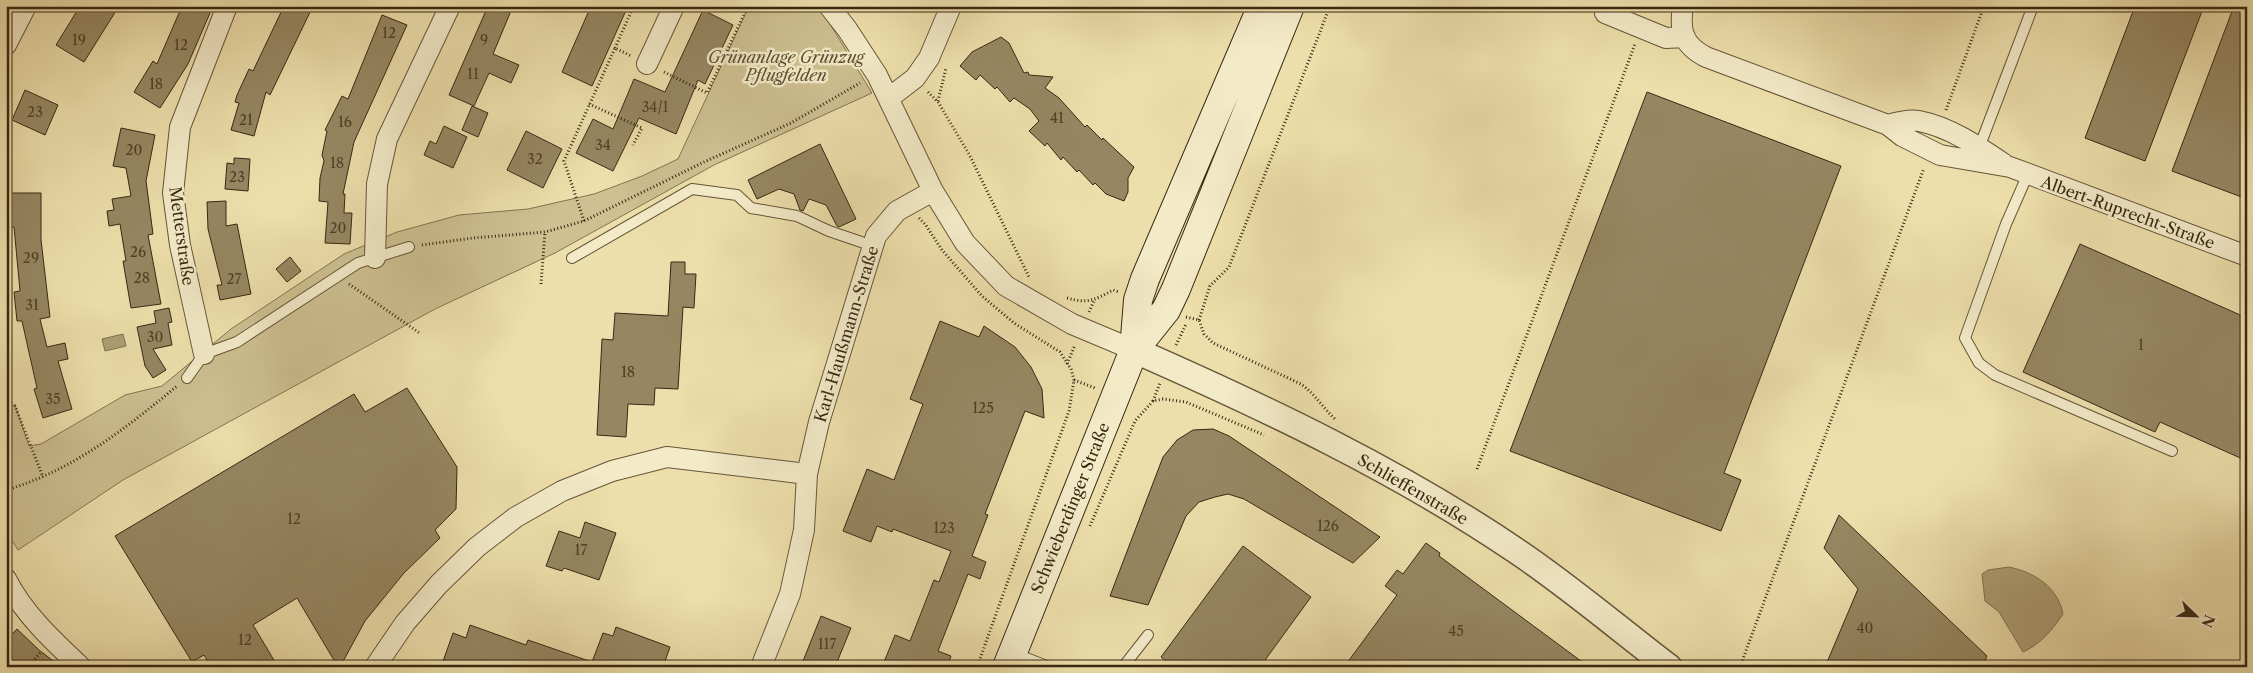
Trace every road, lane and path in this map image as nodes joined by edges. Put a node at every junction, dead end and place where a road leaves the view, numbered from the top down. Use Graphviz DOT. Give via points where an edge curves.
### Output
graph roads {
  1 [pos="26,6"];
  2 [pos="227,6"];
  3 [pos="450,6"];
  4 [pos="674,6"];
  5 [pos="748,6"];
  6 [pos="829,6"];
  7 [pos="951,6"];
  8 [pos="1262,6"];
  9 [pos="1290,6"];
  10 [pos="1330,6"];
  11 [pos="1683,6"];
  12 [pos="1984,6"];
  13 [pos="2033,6"];
  14 [pos="631,12"];
  15 [pos="1605,12"];
  16 [pos="1641,27"];
  17 [pos="1685,37"];
  18 [pos="6,45"];
  19 [pos="615,48"];
  20 [pos="647,64"];
  21 [pos="876,75"];
  22 [pos="915,78"];
  23 [pos="889,98"];
  24 [pos="589,104"];
  25 [pos="1888,125"];
  26 [pos="1939,128"];
  27 [pos="1209,130"];
  28 [pos="1236,140"];
  29 [pos="633,145"];
  30 [pos="1980,148"];
  31 [pos="1931,151"];
  32 [pos="2019,171"];
  33 [pos="933,191"];
  34 [pos="913,216"];
  35 [pos="584,221"];
  36 [pos="545,232"];
  37 [pos="873,246"];
  38 [pos="408,247"];
  39 [pos="2247,256"];
  40 [pos="375,258"];
  41 [pos="572,258"];
  42 [pos="338,276"];
  43 [pos="1036,282"];
  44 [pos="541,284"];
  45 [pos="1061,296"];
  46 [pos="1138,300"];
  47 [pos="1166,310"];
  48 [pos="1199,320"];
  49 [pos="421,334"];
  50 [pos="1134,350"];
  51 [pos="204,354"];
  52 [pos="187,378"];
  53 [pos="6,399"];
  54 [pos="1332,416"];
  55 [pos="1266,436"];
  56 [pos="2172,451"];
  57 [pos="1477,469"];
  58 [pos="807,474"];
  59 [pos="43,477"];
  60 [pos="6,490"];
  61 [pos="1090,527"];
  62 [pos="6,579"];
  63 [pos="1148,635"];
  64 [pos="1010,659"];
  65 [pos="81,667"];
  66 [pos="376,667"];
  67 [pos="761,667"];
  68 [pos="976,667"];
  69 [pos="1049,667"];
  70 [pos="1123,667"];
  71 [pos="1669,667"];
  72 [pos="1740,667"];
  1 -- 18 [label="street"];
  2 -- 51 [label="street, Metterstraße" via="180,127 173,193 180,245"];
  3 -- 40 [label="street" via="387,139 376,184"];
  4 -- 20 [label="street"];
  5 -- 20 [label="path" via="706,93"];
  6 -- 21 [label="street"];
  7 -- 22 [label="street" via="929,58"];
  8 -- 27 [label="main road, Schwieberdinger Straße"];
  9 -- 28 [label="main road, Schwieberdinger Straße"];
  10 -- 48 [label="path" via="1229,267 1210,286"];
  11 -- 17 [label="street" via="1681,27"];
  12 -- 26 [label="path"];
  13 -- 30 [label="lane"];
  14 -- 19 [label="path"];
  15 -- 16 [label="street"];
  16 -- 17 [label="street" via="1666,38"];
  16 -- 57 [label="path"];
  17 -- 25 [label="street" via="1694,51 1706,57"];
  19 -- 20 [label="path"];
  19 -- 24 [label="path"];
  21 -- 23 [label="street"];
  21 -- 35 [label="path" via="846,89 791,123"];
  22 -- 23 [label="street"];
  22 -- 43 [label="path" via="938,102 969,154 1029,276"];
  23 -- 33 [label="street"];
  24 -- 29 [label="path" via="642,128"];
  24 -- 35 [label="path" via="564,160"];
  25 -- 26 [label="street" via="1918,120"];
  25 -- 31 [label="street"];
  26 -- 30 [label="street"];
  27 -- 28 [label="main road"];
  27 -- 46 [label="main road, Schwieberdinger Straße"];
  28 -- 47 [label="main road, Schwieberdinger Straße"];
  30 -- 32 [label="street"];
  31 -- 32 [label="street"];
  31 -- 72 [label="path"];
  32 -- 39 [label="street, Albert-Ruprecht-Straße"];
  32 -- 56 [label="lane" via="2006,224 1965,338 1979,363 1994,375"];
  33 -- 37 [label="street, Karl-Haußmann-Straße" via="898,211 876,236"];
  33 -- 50 [label="street" via="965,243 1006,286 1072,324"];
  34 -- 68 [label="path" via="925,224 942,250 982,296 1014,323 1060,352 1074,380 1070,411"];
  35 -- 36 [label="path"];
  36 -- 38 [label="path"];
  36 -- 44 [label="path"];
  37 -- 41 [label="lane" via="796,216 751,208 737,195 692,189"];
  37 -- 58 [label="street, Karl-Haußmann-Straße" via="819,422"];
  38 -- 40 [label="lane"];
  40 -- 42 [label="lane" via="358,263"];
  42 -- 49 [label="path"];
  42 -- 51 [label="lane" via="237,342"];
  45 -- 46 [label="path" via="1076,301 1094,301 1113,290"];
  46 -- 50 [label="main road, Schwieberdinger Straße"];
  47 -- 48 [label="path"];
  47 -- 50 [label="main road, Schwieberdinger Straße"];
  48 -- 54 [label="path" via="1204,334 1213,342 1301,384"];
  50 -- 64 [label="main road, Schwieberdinger Straße"];
  50 -- 71 [label="street, Schlieffenstraße" via="1299,426 1448,507 1519,553"];
  51 -- 52 [label="lane"];
  52 -- 59 [label="path" via="112,437 69,465"];
  53 -- 59 [label="path" via="15,406"];
  55 -- 61 [label="path" via="1186,402 1153,401 1136,420"];
  58 -- 66 [label="street" via="667,457 612,471 562,491 516,517 477,547 405,623"];
  58 -- 67 [label="street, Karl-Haußmann-Straße" via="804,530 790,594"];
  59 -- 60 [label="path"];
  62 -- 65 [label="street" via="15,598"];
  63 -- 70 [label="lane"];
  64 -- 69 [label="lane"];
}
